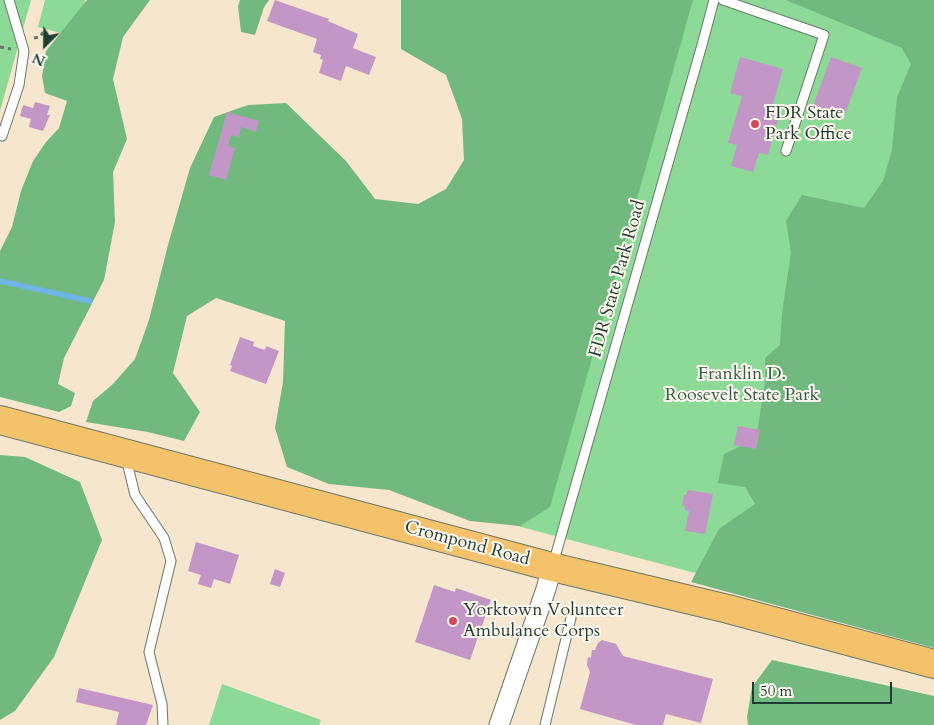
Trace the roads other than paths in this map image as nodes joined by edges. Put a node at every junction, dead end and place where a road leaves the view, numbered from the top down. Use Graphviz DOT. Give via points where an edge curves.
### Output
graph roads {
  1 [pos="9,0"];
  2 [pos="714,0"];
  3 [pos="723,0"];
  4 [pos="1,138"];
  5 [pos="786,151"];
  6 [pos="0,420"];
  7 [pos="125,453"];
  8 [pos="552,566"];
  9 [pos="571,618"];
  10 [pos="934,664"];
  11 [pos="163,725"];
  12 [pos="499,725"];
  13 [pos="545,725"];
  1 -- 4 [label="lane" via="24,51 19,86"];
  2 -- 8 [label="lane, FDR State Park Road"];
  3 -- 5 [label="lane" via="824,35"];
  6 -- 7 [label="highway, Crompond Road"];
  7 -- 8 [label="highway, Crompond Road"];
  7 -- 11 [label="lane" via="135,494 164,538 171,561 149,652 162,704"];
  8 -- 10 [label="highway, Crompond Road"];
  8 -- 12 [label="street"];
  9 -- 13 [label="lane"];
}
